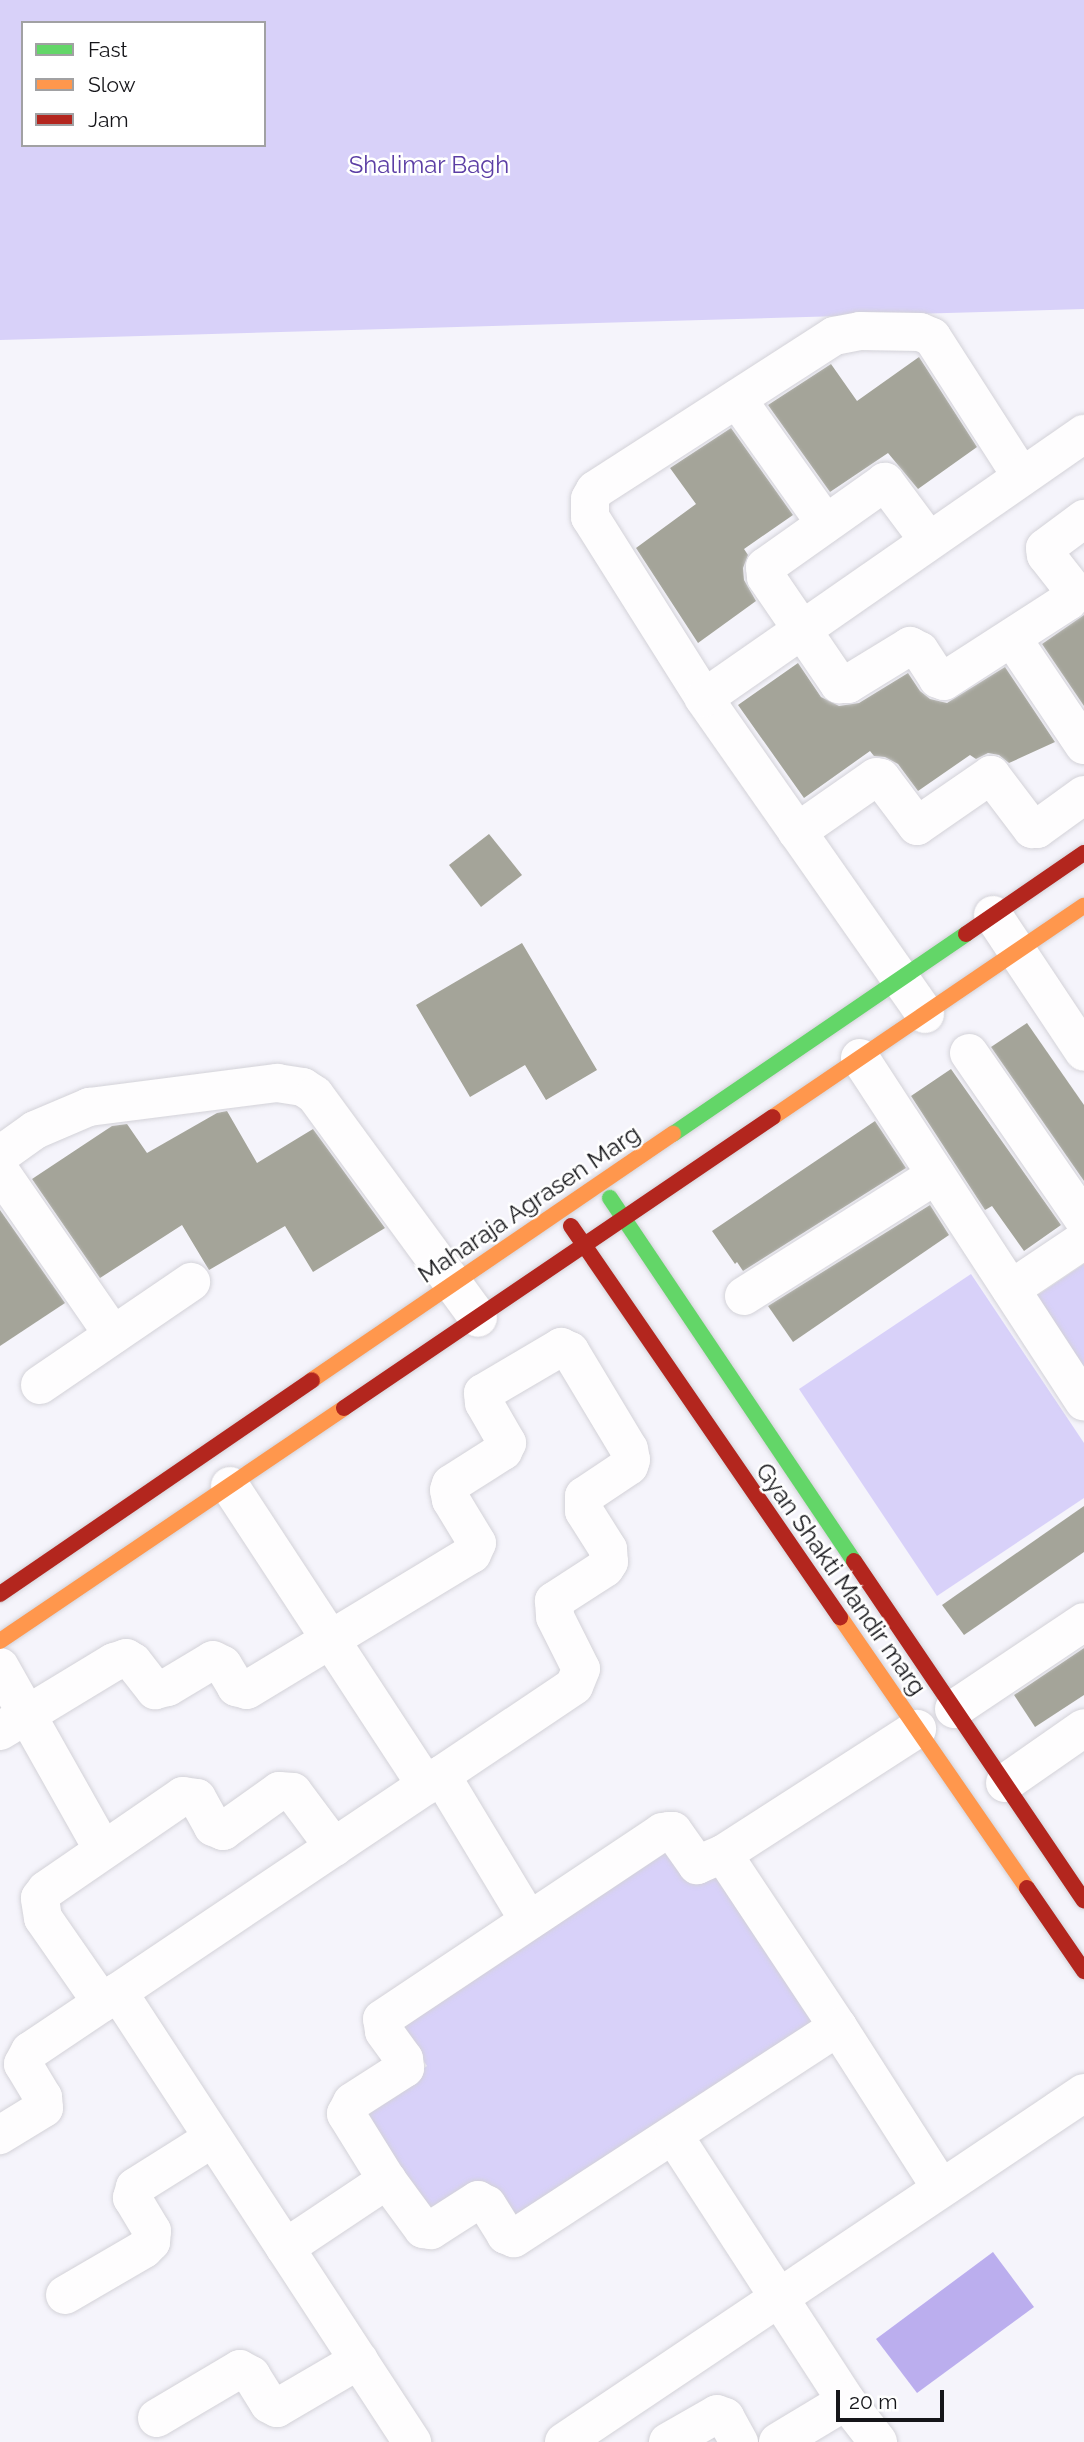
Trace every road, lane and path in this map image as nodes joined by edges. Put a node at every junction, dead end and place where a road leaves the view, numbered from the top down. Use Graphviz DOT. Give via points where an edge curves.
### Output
graph roads {
  1 [pos="737,399"];
  2 [pos="1081,444"];
  3 [pos="1022,477"];
  4 [pos="1084,519"];
  5 [pos="825,523"];
  6 [pos="929,541"];
  7 [pos="803,629"];
  8 [pos="1012,638"];
  9 [pos="704,698"];
  10 [pos="1084,745"];
  11 [pos="1084,795"];
  12 [pos="797,832"];
  13 [pos="1084,853"];
  14 [pos="1084,906"];
  15 [pos="993,915"];
  16 [pos="1016,952"];
  17 [pos="900,978"];
  18 [pos="925,1014"];
  19 [pos="1084,1052"];
  20 [pos="969,1053"];
  21 [pos="860,1058"];
  22 [pos="0,1154"];
  23 [pos="0,1171"];
  24 [pos="936,1175"];
  25 [pos="601,1185"];
  26 [pos="561,1212"];
  27 [pos="625,1219"];
  28 [pos="1084,1220"];
  29 [pos="1084,1240"];
  30 [pos="585,1246"];
  31 [pos="191,1282"];
  32 [pos="453,1282"];
  33 [pos="1011,1289"];
  34 [pos="744,1296"];
  35 [pos="478,1318"];
  36 [pos="113,1335"];
  37 [pos="40,1385"];
  38 [pos="1084,1401"];
  39 [pos="230,1486"];
  40 [pos="0,1594"];
  41 [pos="1084,1622"];
  42 [pos="331,1639"];
  43 [pos="0,1641"];
  44 [pos="0,1667"];
  45 [pos="954,1709"];
  46 [pos="13,1723"];
  47 [pos="1084,1728"];
  48 [pos="917,1729"];
  49 [pos="434,1780"];
  50 [pos="1005,1783"];
  51 [pos="334,1847"];
  52 [pos="103,1850"];
  53 [pos="723,1854"];
  54 [pos="1084,1902"];
  55 [pos="529,1921"];
  56 [pos="1084,1972"];
  57 [pos="110,1998"];
  58 [pos="838,2027"];
  59 [pos="1084,2093"];
  60 [pos="0,2135"];
  61 [pos="674,2136"];
  62 [pos="213,2138"];
  63 [pos="387,2180"];
  64 [pos="941,2188"];
  65 [pos="285,2248"];
  66 [pos="65,2295"];
  67 [pos="779,2298"];
  68 [pos="359,2361"];
  69 [pos="626,2401"];
  70 [pos="846,2401"];
  71 [pos="157,2418"];
  72 [pos="412,2442"];
  73 [pos="564,2442"];
  74 [pos="650,2442"];
  75 [pos="668,2442"];
  76 [pos="739,2442"];
  77 [pos="778,2442"];
  78 [pos="878,2442"];
  1 -- 3 [label="street" via="834,336 860,331 928,334"];
  1 -- 5 [label="street"];
  1 -- 9 [label="street" via="595,490 588,509"];
  2 -- 3 [label="street"];
  3 -- 6 [label="street"];
  4 -- 8 [label="street" via="1045,548 1071,587 1068,601"];
  5 -- 6 [label="street" via="885,482"];
  5 -- 7 [label="street" via="768,563 764,571"];
  6 -- 7 [label="street"];
  7 -- 8 [label="street" via="843,685 910,646 920,651 944,681"];
  7 -- 9 [label="street"];
  8 -- 10 [label="street"];
  9 -- 12 [label="street"];
  11 -- 12 [label="street" via="1037,830 1032,829 991,775 917,826 876,777"];
  12 -- 17 [label="street"];
  13 -- 15 [label="street, Maharaja Agrasen Marg"];
  14 -- 16 [label="street"];
  15 -- 16 [label="street"];
  15 -- 17 [label="street, Maharaja Agrasen Marg"];
  16 -- 18 [label="street"];
  16 -- 19 [label="street"];
  17 -- 18 [label="street"];
  17 -- 25 [label="street, Maharaja Agrasen Marg"];
  18 -- 21 [label="street"];
  20 -- 28 [label="street"];
  21 -- 24 [label="street"];
  21 -- 27 [label="street"];
  22 -- 32 [label="street" via="35,1130 89,1107 291,1083 314,1095"];
  23 -- 36 [label="street"];
  24 -- 33 [label="street"];
  24 -- 34 [label="street"];
  25 -- 26 [label="street, Maharaja Agrasen Marg"];
  25 -- 27 [label="street, Gyan Shakti Mandir marg"];
  26 -- 30 [label="street, Gyan Shakti Mandir marg"];
  26 -- 32 [label="street, Maharaja Agrasen Marg"];
  27 -- 30 [label="street"];
  27 -- 45 [label="street, Gyan Shakti Mandir marg"];
  29 -- 33 [label="street"];
  30 -- 35 [label="street"];
  30 -- 48 [label="street, Gyan Shakti Mandir marg"];
  31 -- 36 [label="street"];
  32 -- 35 [label="street"];
  32 -- 40 [label="street, Maharaja Agrasen Marg"];
  33 -- 38 [label="street"];
  35 -- 39 [label="street"];
  36 -- 37 [label="street"];
  39 -- 42 [label="street"];
  39 -- 43 [label="street"];
  41 -- 45 [label="street"];
  42 -- 46 [label="street" via="247,1690 236,1687 223,1665 213,1660 155,1690 134,1662 121,1659"];
  42 -- 49 [label="street"];
  42 -- 49 [label="street" via="477,1549 449,1490 451,1484 506,1448 483,1393 566,1347 629,1449 631,1460 629,1466 584,1496 584,1511 608,1549 609,1562 554,1601 555,1617 579,1659 579,1679"];
  44 -- 46 [label="street"];
  45 -- 50 [label="street, Gyan Shakti Mandir marg"];
  46 -- 52 [label="street"];
  47 -- 50 [label="street"];
  48 -- 53 [label="street"];
  48 -- 56 [label="street, Gyan Shakti Mandir marg"];
  49 -- 51 [label="street"];
  49 -- 55 [label="street"];
  50 -- 54 [label="street, Gyan Shakti Mandir marg"];
  51 -- 52 [label="street" via="293,1792 286,1790 223,1831 213,1827 197,1798 183,1796"];
  51 -- 57 [label="street"];
  52 -- 57 [label="street" via="46,1890 40,1908 43,1918"];
  53 -- 55 [label="street" via="697,1865 673,1831 662,1832"];
  53 -- 58 [label="street"];
  55 -- 63 [label="street" via="382,2019 405,2068 352,2102 346,2114"];
  57 -- 60 [label="street" via="25,2057 26,2072 43,2097 44,2108"];
  57 -- 62 [label="street"];
  58 -- 61 [label="street"];
  58 -- 64 [label="street"];
  59 -- 64 [label="street"];
  61 -- 63 [label="street" via="514,2238 506,2235 487,2205 478,2200 431,2230 423,2229"];
  61 -- 67 [label="street"];
  62 -- 65 [label="street"];
  62 -- 66 [label="street" via="135,2187 132,2198 152,2231 144,2249"];
  63 -- 65 [label="street"];
  64 -- 67 [label="street"];
  65 -- 68 [label="street"];
  67 -- 69 [label="street"];
  67 -- 70 [label="street"];
  68 -- 71 [label="street" via="277,2408 269,2404 251,2375 240,2369"];
  68 -- 72 [label="street"];
  69 -- 73 [label="street"];
  69 -- 74 [label="street"];
  70 -- 77 [label="street"];
  70 -- 78 [label="street"];
  75 -- 76 [label="street" via="717,2414 725,2417"];
}
